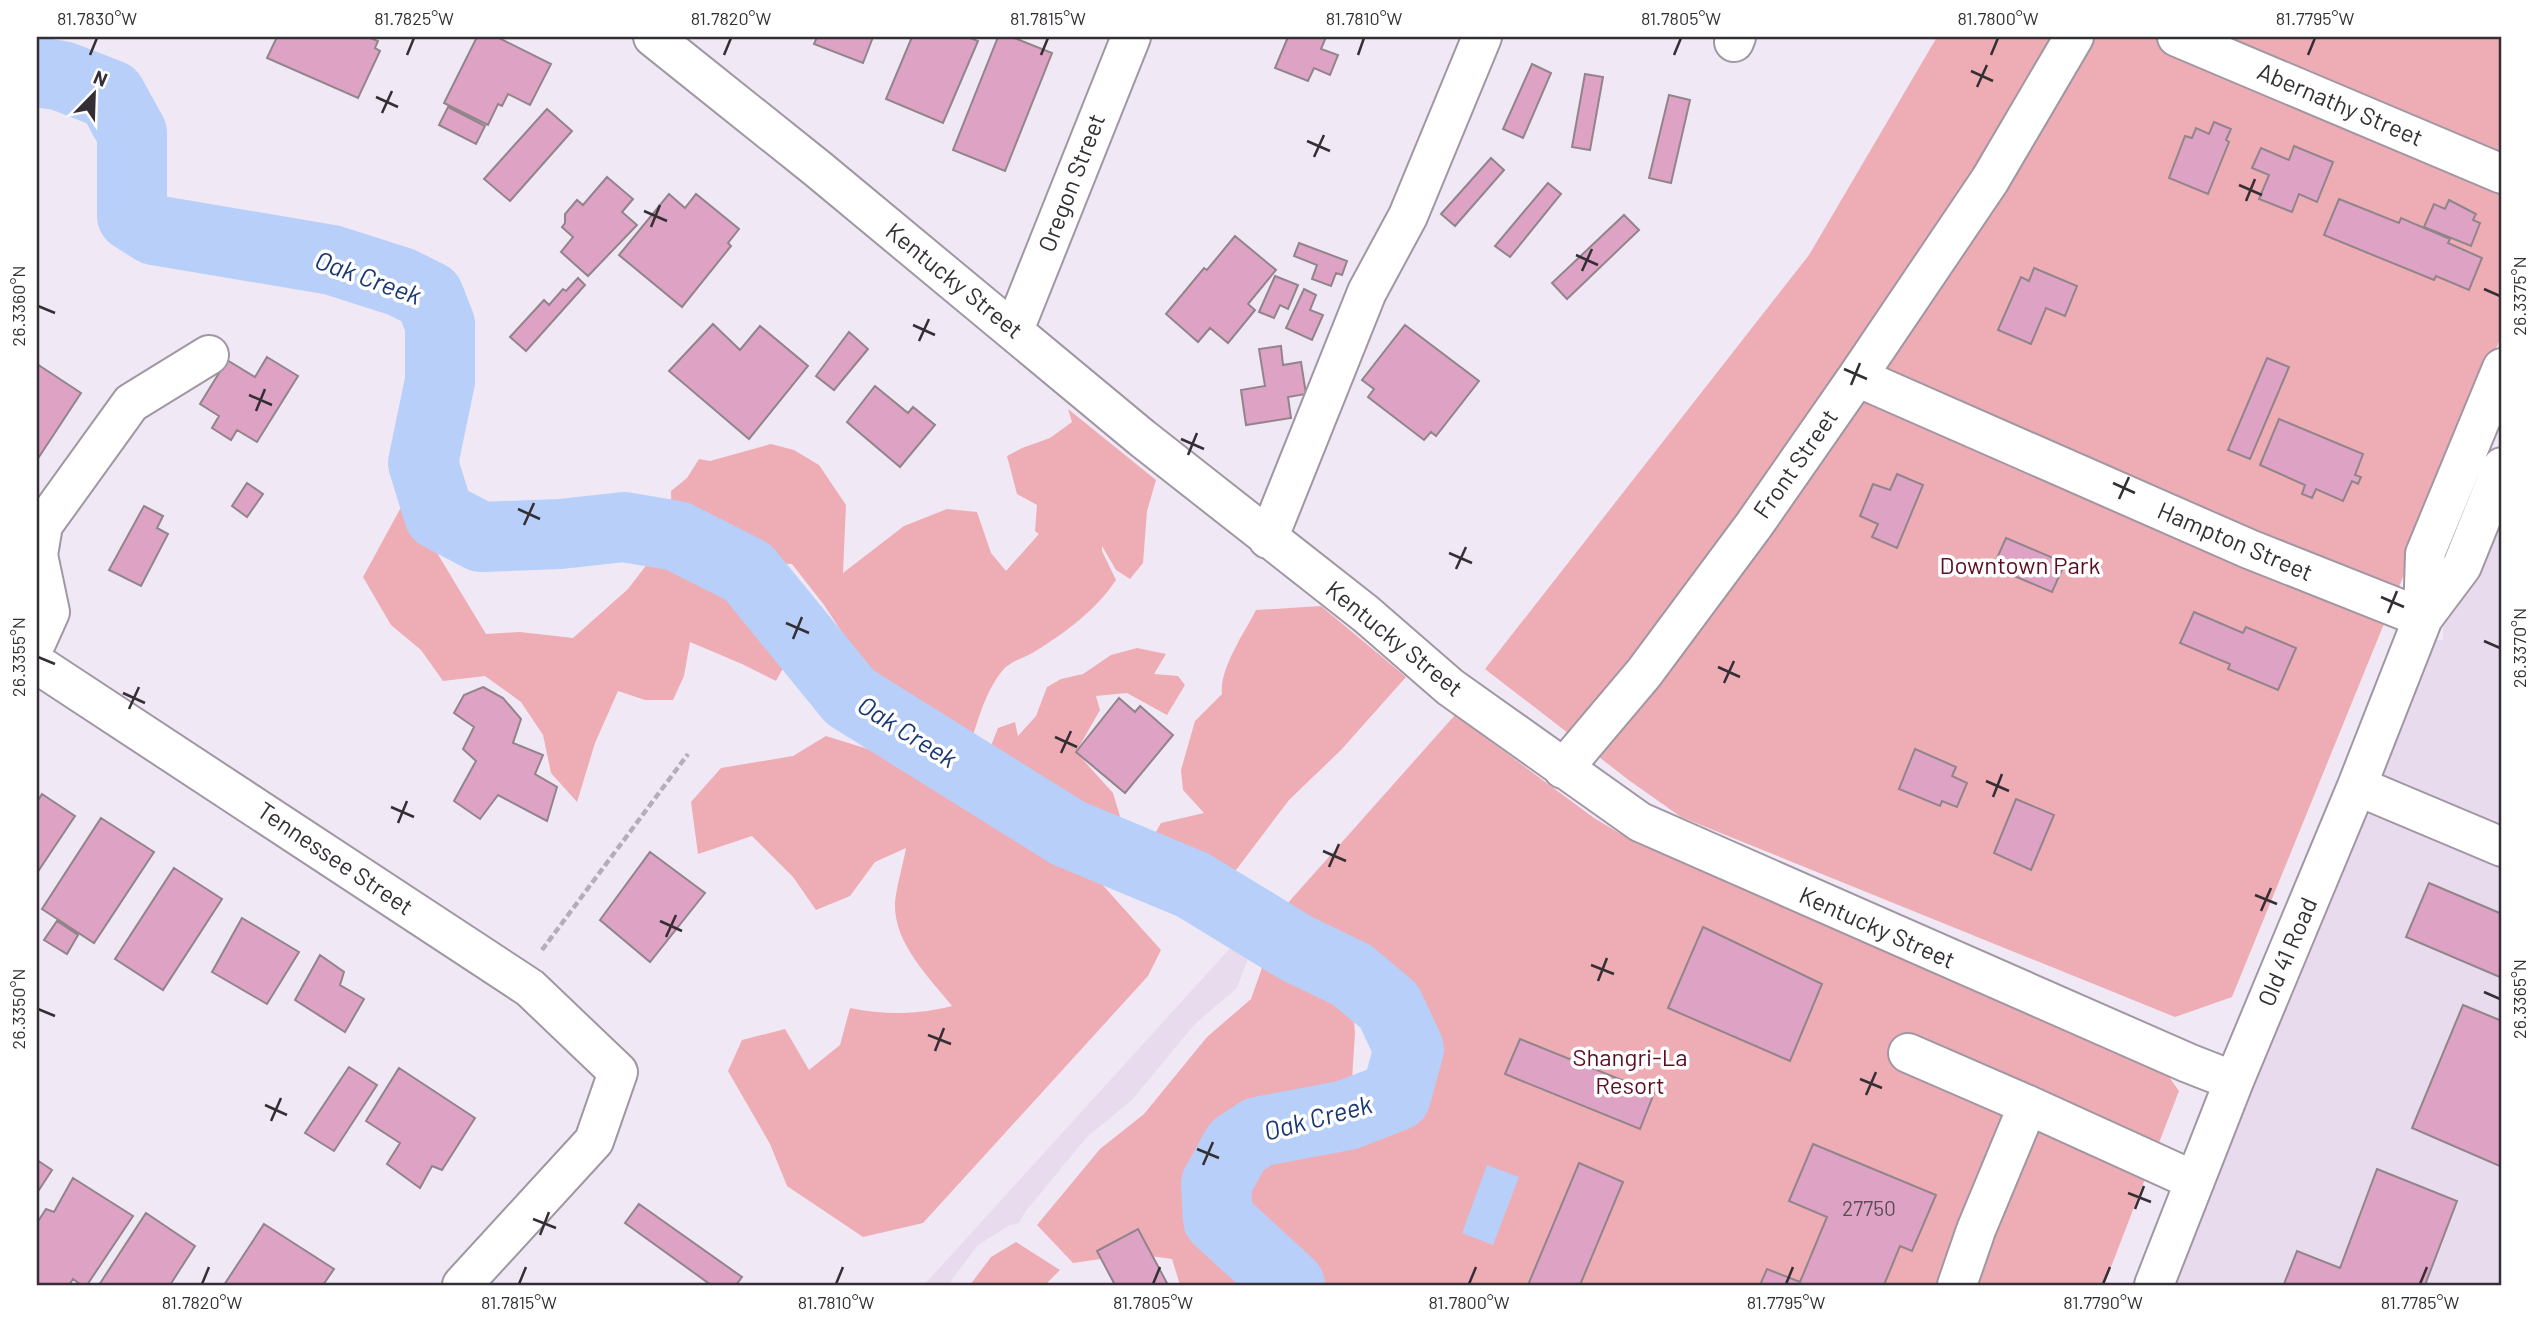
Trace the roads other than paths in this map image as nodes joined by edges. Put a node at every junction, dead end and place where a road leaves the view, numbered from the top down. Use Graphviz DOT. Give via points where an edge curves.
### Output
graph roads {
  1 [pos="653,37"];
  2 [pos="1131,37"];
  3 [pos="1482,37"];
  4 [pos="2074,37"];
  5 [pos="2177,37"];
  6 [pos="2502,174"];
  7 [pos="1014,330"];
  8 [pos="209,355"];
  9 [pos="2502,368"];
  10 [pos="1857,377"];
  11 [pos="2502,467"];
  12 [pos="1268,540"];
  13 [pos="2423,618"];
  14 [pos="37,641"];
  15 [pos="37,664"];
  16 [pos="1563,769"];
  17 [pos="2357,786"];
  18 [pos="2502,847"];
  19 [pos="1908,1053"];
  20 [pos="2234,1081"];
  21 [pos="2028,1105"];
  22 [pos="2195,1181"];
  23 [pos="462,1285"];
  24 [pos="1957,1285"];
  25 [pos="2154,1285"];
  1 -- 7 [label="street, Kentucky Street"];
  2 -- 7 [label="street, Oregon Street"];
  3 -- 12 [label="street" via="1408,216 1367,292"];
  4 -- 10 [label="street, Front Street" via="1990,180"];
  5 -- 6 [label="street, Abernathy Street"];
  7 -- 12 [label="street, Kentucky Street"];
  8 -- 14 [label="street" via="131,403 43,526 38,555 50,612"];
  9 -- 13 [label="street, Old 41 Road" via="2426,554"];
  10 -- 13 [label="street, Hampton Street" via="2249,550"];
  10 -- 16 [label="street, Front Street" via="1652,663"];
  11 -- 13 [label="street, Old 41 Road" via="2462,566"];
  12 -- 16 [label="street, Kentucky Street" via="1366,614 1450,687"];
  13 -- 17 [label="street, Old 41 Road"];
  15 -- 23 [label="street, Tennessee Street" via="530,988 618,1072 594,1141"];
  16 -- 20 [label="street, Kentucky Street" via="1640,822"];
  17 -- 18 [label="street"];
  17 -- 20 [label="street, Old 41 Road"];
  19 -- 21 [label="street"];
  20 -- 22 [label="street, Old 41 Road"];
  21 -- 22 [label="street"];
  21 -- 24 [label="street"];
  22 -- 25 [label="street, Old 41 Road"];
}
